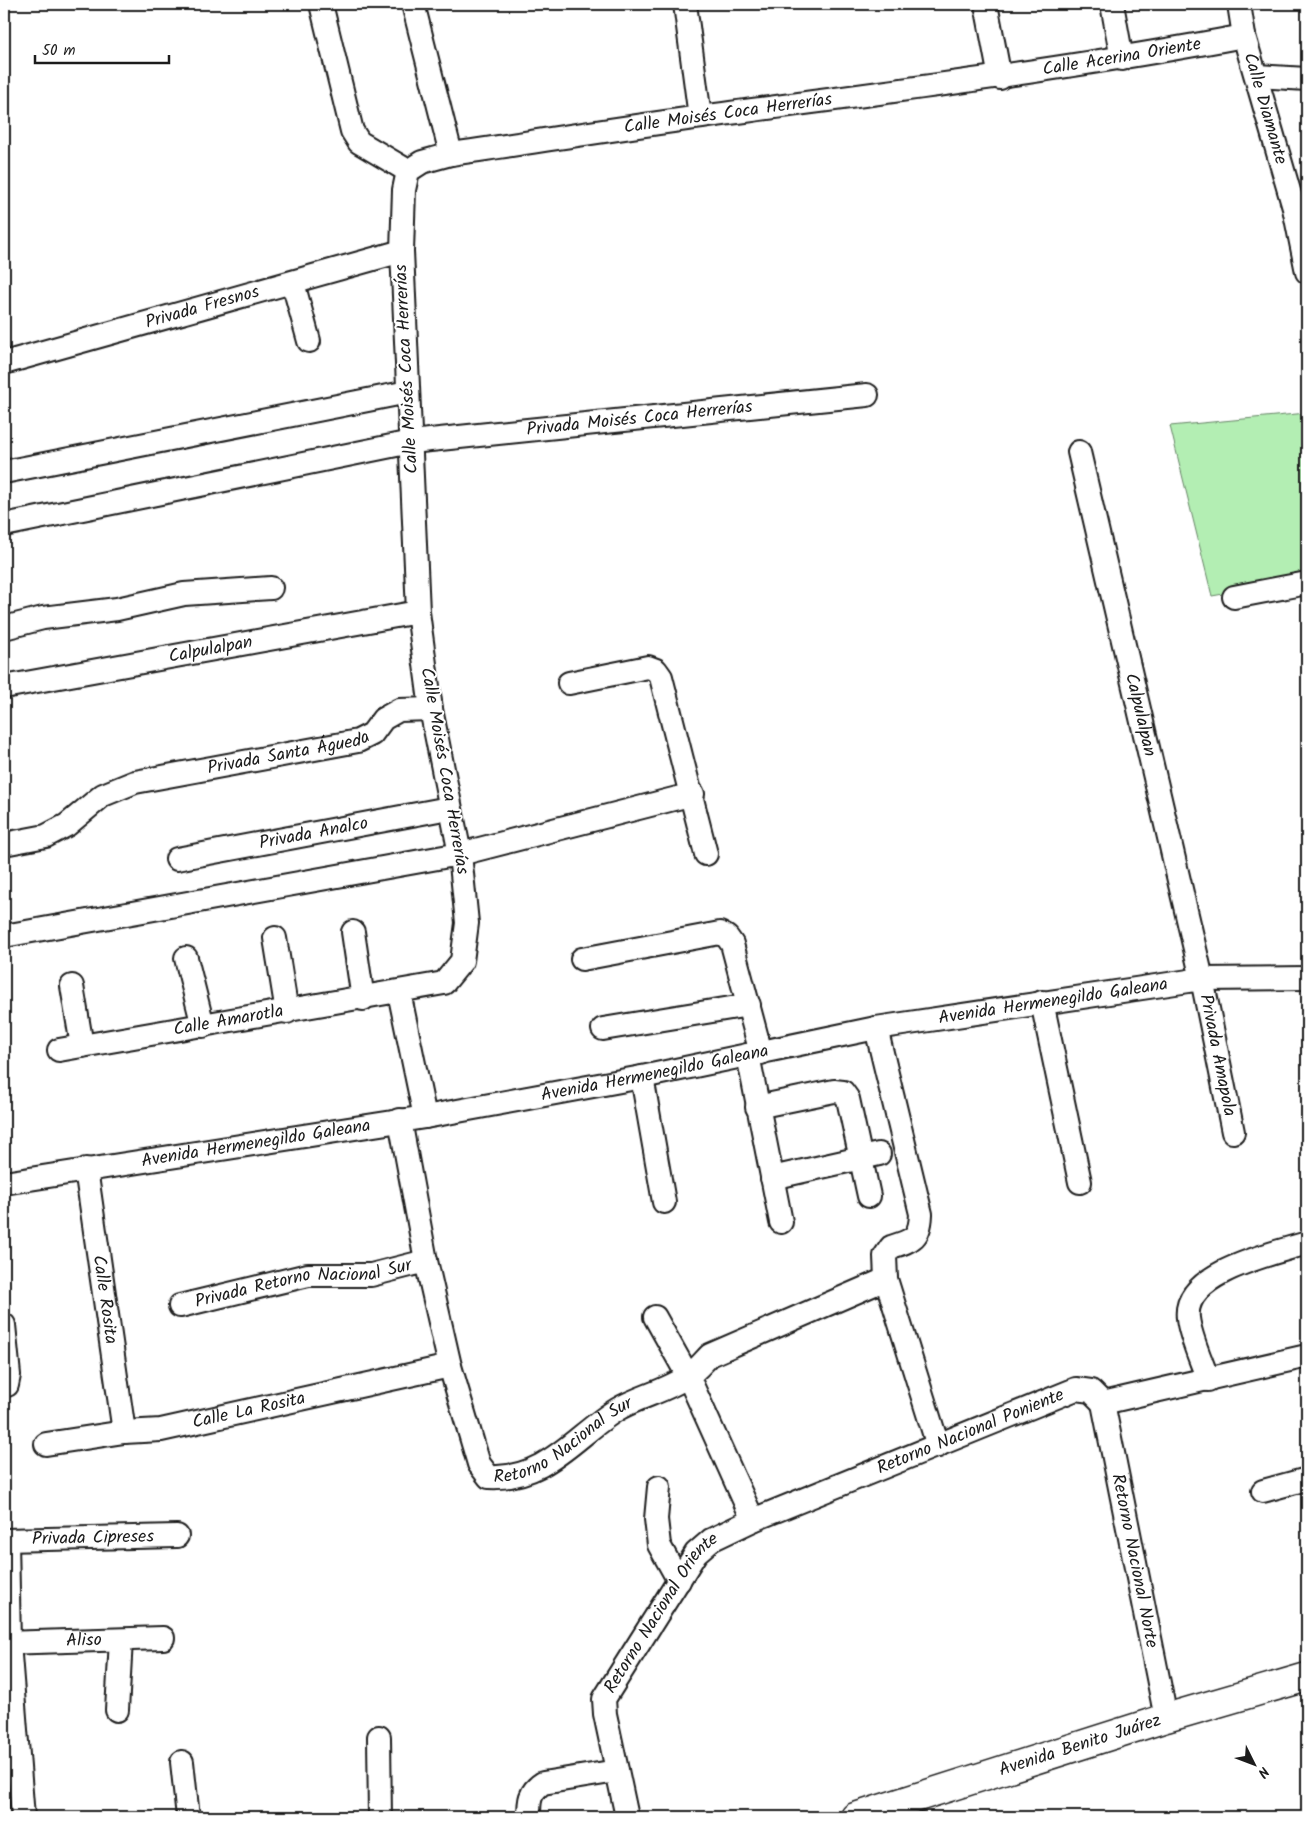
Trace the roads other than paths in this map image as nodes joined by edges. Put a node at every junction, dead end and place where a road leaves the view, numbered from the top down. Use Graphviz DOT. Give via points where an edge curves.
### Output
graph roads {
  1 [pos="321,4"];
  2 [pos="413,4"];
  3 [pos="685,4"];
  4 [pos="986,4"];
  5 [pos="1112,4"];
  6 [pos="1239,4"];
  7 [pos="1244,36"];
  8 [pos="1122,59"];
  9 [pos="1256,76"];
  10 [pos="1000,78"];
  11 [pos="1307,79"];
  12 [pos="700,117"];
  13 [pos="450,154"];
  14 [pos="408,171"];
  15 [pos="1300,209"];
  16 [pos="402,251"];
  17 [pos="1307,272"];
  18 [pos="293,283"];
  19 [pos="310,341"];
  20 [pos="4,363"];
  21 [pos="408,392"];
  22 [pos="867,395"];
  23 [pos="411,442"];
  24 [pos="1079,452"];
  25 [pos="4,472"];
  26 [pos="4,525"];
  27 [pos="1307,583"];
  28 [pos="271,588"];
  29 [pos="1234,596"];
  30 [pos="418,612"];
  31 [pos="4,628"];
  32 [pos="569,683"];
  33 [pos="4,688"];
  34 [pos="431,708"];
  35 [pos="692,794"];
  36 [pos="449,808"];
  37 [pos="4,844"];
  38 [pos="460,854"];
  39 [pos="706,854"];
  40 [pos="177,859"];
  41 [pos="353,932"];
  42 [pos="4,936"];
  43 [pos="275,938"];
  44 [pos="186,958"];
  45 [pos="582,959"];
  46 [pos="1307,978"];
  47 [pos="1202,979"];
  48 [pos="72,986"];
  49 [pos="399,992"];
  50 [pos="363,999"];
  51 [pos="1042,1002"];
  52 [pos="749,1005"];
  53 [pos="287,1012"];
  54 [pos="203,1026"];
  55 [pos="876,1028"];
  56 [pos="603,1030"];
  57 [pos="82,1046"];
  58 [pos="59,1050"];
  59 [pos="755,1054"];
  60 [pos="642,1077"];
  61 [pos="757,1107"];
  62 [pos="425,1117"];
  63 [pos="400,1120"];
  64 [pos="1233,1132"];
  65 [pos="870,1155"];
  66 [pos="86,1170"];
  67 [pos="772,1178"];
  68 [pos="1080,1182"];
  69 [pos="4,1183"];
  70 [pos="869,1196"];
  71 [pos="664,1202"];
  72 [pos="780,1222"];
  73 [pos="1307,1243"];
  74 [pos="426,1261"];
  75 [pos="886,1279"];
  76 [pos="180,1306"];
  77 [pos="655,1317"];
  78 [pos="4,1325"];
  79 [pos="1307,1356"];
  80 [pos="450,1366"];
  81 [pos="688,1376"];
  82 [pos="1208,1380"];
  83 [pos="5,1385"];
  84 [pos="1103,1403"];
  85 [pos="124,1432"];
  86 [pos="46,1444"];
  87 [pos="938,1446"];
  88 [pos="1307,1479"];
  89 [pos="659,1487"];
  90 [pos="1264,1491"];
  91 [pos="752,1520"];
  92 [pos="177,1536"];
  93 [pos="5,1540"];
  94 [pos="678,1581"];
  95 [pos="163,1638"];
  96 [pos="120,1640"];
  97 [pos="6,1643"];
  98 [pos="1307,1677"];
  99 [pos="117,1710"];
  100 [pos="1166,1718"];
  101 [pos="379,1737"];
  102 [pos="182,1762"];
  103 [pos="617,1771"];
  104 [pos="863,1816"];
  105 [pos="23,1817"];
  106 [pos="188,1817"];
  107 [pos="380,1817"];
  108 [pos="529,1817"];
  109 [pos="627,1817"];
  1 -- 14 [label="street" via="352,130 359,142"];
  2 -- 13 [label="street"];
  3 -- 12 [label="street"];
  4 -- 10 [label="street"];
  5 -- 8 [label="street"];
  6 -- 7 [label="street, Calle Diamante"];
  7 -- 8 [label="street, Calle Acerina Oriente"];
  7 -- 9 [label="street, Calle Diamante"];
  8 -- 10 [label="street, Calle Acerina Oriente"];
  9 -- 11 [label="street"];
  9 -- 15 [label="street, Calle Diamante"];
  10 -- 12 [label="street, Calle Moisés Coca Herrerías"];
  12 -- 13 [label="street, Calle Moisés Coca Herrerías"];
  13 -- 14 [label="street, Calle Moisés Coca Herrerías" via="422,162"];
  14 -- 16 [label="street, Calle Moisés Coca Herrerías" via="404,190"];
  15 -- 17 [label="street, Calle Diamante"];
  16 -- 18 [label="street, Privada Fresnos"];
  16 -- 21 [label="street, Calle Moisés Coca Herrerías"];
  18 -- 19 [label="street"];
  18 -- 20 [label="street, Privada Fresnos"];
  21 -- 23 [label="street, Calle Moisés Coca Herrerías"];
  21 -- 25 [label="street"];
  22 -- 23 [label="street, Privada Moisés Coca Herrerías"];
  23 -- 26 [label="street, Privada Moisés Coca Herrerías"];
  23 -- 30 [label="street, Calle Moisés Coca Herrerías"];
  24 -- 47 [label="street, Calpulalpan"];
  27 -- 29 [label="street"];
  28 -- 31 [label="street" via="184,594 117,609 43,618"];
  30 -- 33 [label="street, Calpulalpan"];
  30 -- 34 [label="street, Calle Moisés Coca Herrerías"];
  32 -- 35 [label="street" via="648,667 656,670 661,677"];
  34 -- 36 [label="street, Calle Moisés Coca Herrerías"];
  34 -- 37 [label="street, Privada Santa Águeda" via="399,710 383,719 372,734 358,740 135,782 102,795 67,824 46,836"];
  35 -- 38 [label="street"];
  35 -- 39 [label="street"];
  36 -- 38 [label="street, Calle Moisés Coca Herrerías"];
  36 -- 40 [label="street, Privada Analco"];
  38 -- 42 [label="street"];
  38 -- 49 [label="street, Calle Moisés Coca Herrerías" via="467,923 462,961 444,983"];
  41 -- 50 [label="street"];
  43 -- 53 [label="street"];
  44 -- 54 [label="street"];
  45 -- 52 [label="street" via="720,933 732,944"];
  46 -- 47 [label="street, Avenida Hermenegildo Galeana"];
  47 -- 51 [label="street, Avenida Hermenegildo Galeana"];
  47 -- 64 [label="street, Privada Amapola"];
  48 -- 57 [label="street"];
  49 -- 50 [label="street, Calle Amarotla"];
  49 -- 62 [label="street"];
  50 -- 53 [label="street, Calle Amarotla"];
  51 -- 55 [label="street, Avenida Hermenegildo Galeana"];
  51 -- 68 [label="street"];
  52 -- 56 [label="street"];
  52 -- 59 [label="street"];
  53 -- 54 [label="street, Calle Amarotla"];
  54 -- 57 [label="street, Calle Amarotla"];
  55 -- 59 [label="street, Avenida Hermenegildo Galeana"];
  55 -- 75 [label="street" via="921,1214 920,1229 910,1241 891,1247 885,1256"];
  57 -- 58 [label="street, Calle Amarotla"];
  59 -- 60 [label="street, Avenida Hermenegildo Galeana"];
  59 -- 61 [label="street"];
  60 -- 62 [label="street, Avenida Hermenegildo Galeana"];
  60 -- 71 [label="street"];
  61 -- 65 [label="street" via="842,1092 848,1099"];
  61 -- 67 [label="street"];
  62 -- 63 [label="street, Avenida Hermenegildo Galeana"];
  63 -- 66 [label="street, Avenida Hermenegildo Galeana"];
  63 -- 74 [label="street, Retorno Nacional Sur"];
  65 -- 67 [label="street"];
  65 -- 70 [label="street"];
  66 -- 69 [label="street, Avenida Hermenegildo Galeana"];
  66 -- 85 [label="street, Calle Rosita"];
  67 -- 72 [label="street"];
  73 -- 82 [label="street" via="1227,1268 1202,1286 1190,1300 1187,1317"];
  74 -- 76 [label="street, Privada Retorno Nacional Sur" via="371,1275 308,1275"];
  74 -- 80 [label="street, Retorno Nacional Sur"];
  75 -- 81 [label="street, Retorno Nacional Sur" via="736,1342 710,1355"];
  75 -- 87 [label="street"];
  77 -- 81 [label="street"];
  78 -- 83 [label="street" via="9,1375"];
  79 -- 82 [label="street"];
  80 -- 81 [label="street, Retorno Nacional Sur" via="479,1464 489,1477 507,1478 564,1452 618,1409"];
  80 -- 85 [label="street, Calle La Rosita" via="161,1430"];
  81 -- 91 [label="street"];
  82 -- 84 [label="street"];
  84 -- 87 [label="street, Retorno Nacional Poniente" via="1091,1391 1076,1389"];
  84 -- 100 [label="street, Retorno Nacional Norte"];
  85 -- 86 [label="street, Calle La Rosita"];
  87 -- 91 [label="street, Retorno Nacional Poniente"];
  88 -- 90 [label="street"];
  89 -- 94 [label="street" via="656,1519 659,1545"];
  91 -- 94 [label="street, Retorno Nacional Oriente" via="711,1540 696,1553"];
  92 -- 93 [label="street, Privada Cipreses"];
  93 -- 97 [label="street"];
  94 -- 103 [label="street, Retorno Nacional Oriente" via="604,1699 604,1714"];
  95 -- 96 [label="street, Aliso"];
  96 -- 97 [label="street, Aliso"];
  96 -- 99 [label="street"];
  97 -- 105 [label="street"];
  98 -- 100 [label="main road, Avenida Benito Juárez"];
  100 -- 104 [label="main road, Avenida Benito Juárez"];
  101 -- 107 [label="street"];
  102 -- 106 [label="street"];
  103 -- 108 [label="street" via="543,1783 534,1789 529,1799"];
  103 -- 109 [label="street, Retorno Nacional Oriente"];
}
